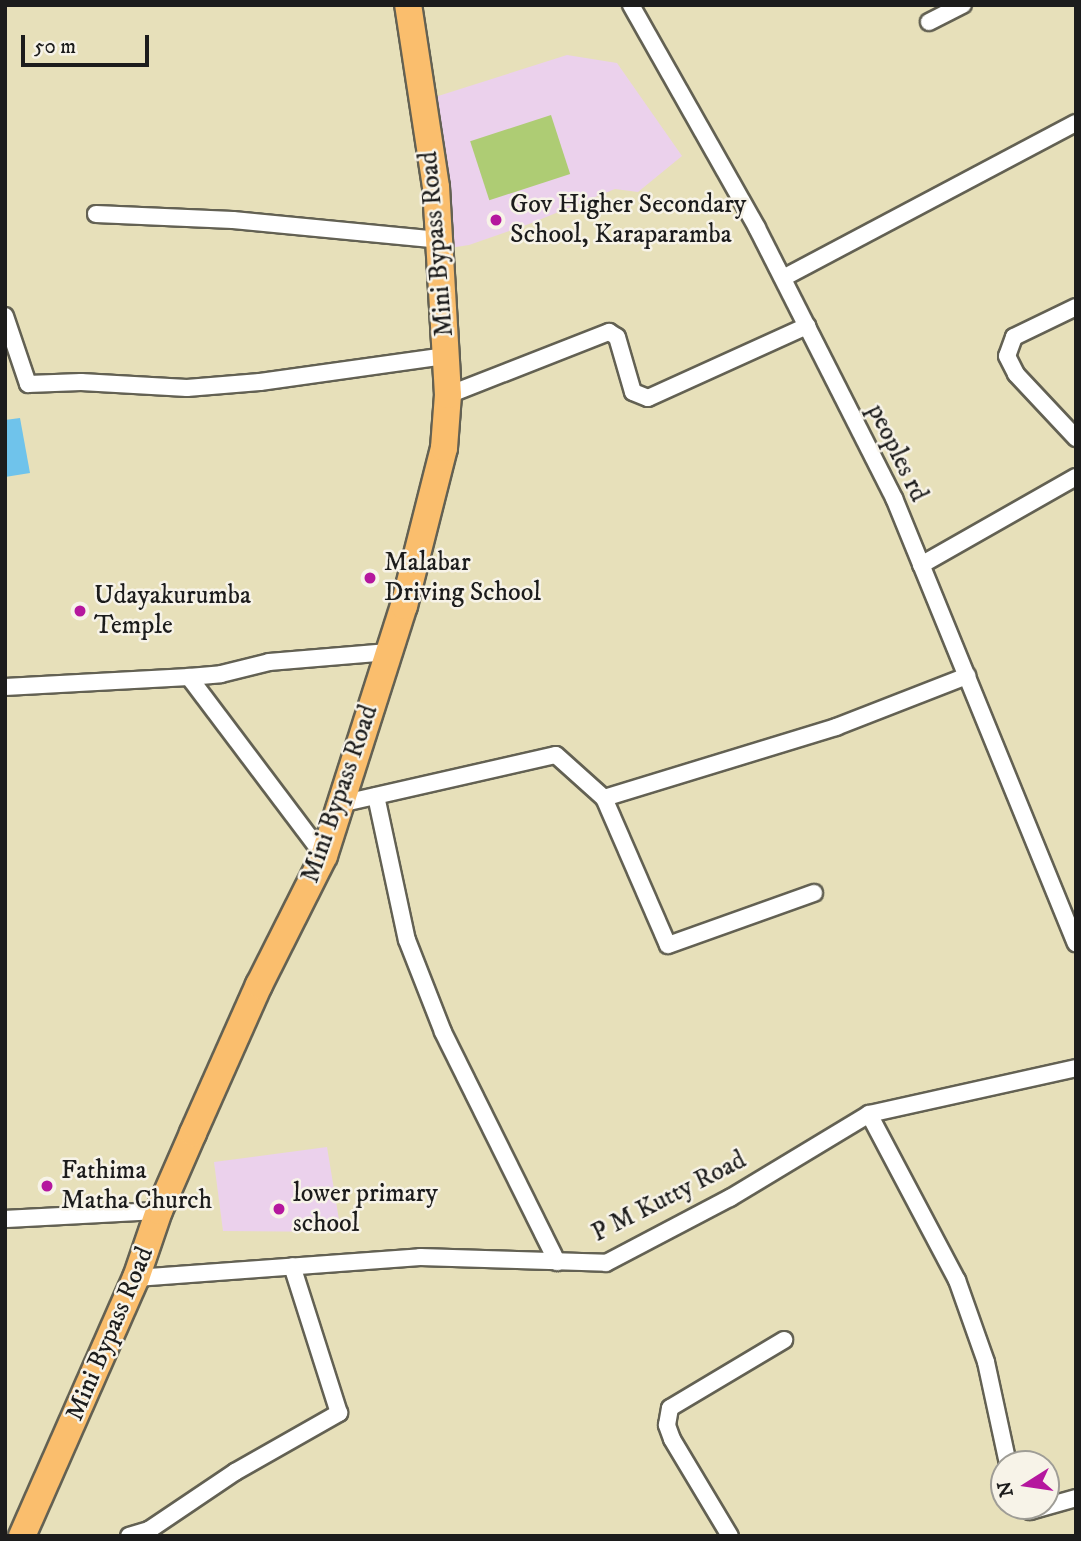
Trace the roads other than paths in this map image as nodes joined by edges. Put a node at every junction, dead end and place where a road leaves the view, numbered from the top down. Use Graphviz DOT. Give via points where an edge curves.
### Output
graph roads {
  1 [pos="408,5"];
  2 [pos="631,5"];
  3 [pos="963,5"];
  4 [pos="929,22"];
  5 [pos="1076,123"];
  6 [pos="96,214"];
  7 [pos="439,240"];
  8 [pos="783,278"];
  9 [pos="1076,307"];
  10 [pos="5,316"];
  11 [pos="807,326"];
  12 [pos="446,356"];
  13 [pos="448,395"];
  14 [pos="1076,438"];
  15 [pos="1076,477"];
  16 [pos="921,565"];
  17 [pos="389,652"];
  18 [pos="967,676"];
  19 [pos="188,677"];
  20 [pos="5,687"];
  21 [pos="376,796"];
  22 [pos="604,798"];
  23 [pos="340,804"];
  24 [pos="324,856"];
  25 [pos="814,892"];
  26 [pos="1076,943"];
  27 [pos="1076,1068"];
  28 [pos="869,1114"];
  29 [pos="159,1211"];
  30 [pos="5,1219"];
  31 [pos="557,1262"];
  32 [pos="292,1266"];
  33 [pos="136,1278"];
  34 [pos="784,1340"];
  35 [pos="1005,1450"];
  36 [pos="149,1533"];
  37 [pos="22,1536"];
  38 [pos="129,1536"];
  39 [pos="730,1536"];
  1 -- 7 [label="main road, Mini Bypass Road" via="436,187"];
  2 -- 8 [label="street, peoples rd"];
  3 -- 4 [label="street"];
  5 -- 8 [label="street"];
  6 -- 7 [label="street" via="233,220"];
  7 -- 12 [label="main road, Mini Bypass Road"];
  8 -- 11 [label="street, peoples rd"];
  9 -- 14 [label="street" via="1014,337 1007,356 1016,374"];
  10 -- 12 [label="street" via="28,384 187,388"];
  11 -- 13 [label="street" via="648,398 633,392 617,337 609,332"];
  11 -- 16 [label="street, peoples rd" via="894,498"];
  12 -- 13 [label="main road, Mini Bypass Road"];
  13 -- 17 [label="main road, Mini Bypass Road" via="444,448"];
  15 -- 16 [label="street"];
  16 -- 18 [label="street, peoples rd"];
  17 -- 19 [label="street" via="269,662"];
  17 -- 23 [label="main road, Mini Bypass Road"];
  18 -- 22 [label="street" via="836,727"];
  18 -- 26 [label="street, peoples rd"];
  19 -- 20 [label="street"];
  19 -- 24 [label="street"];
  21 -- 22 [label="street" via="556,755"];
  21 -- 23 [label="street"];
  21 -- 31 [label="street" via="407,940 443,1032"];
  22 -- 25 [label="street" via="668,945"];
  23 -- 24 [label="main road, Mini Bypass Road"];
  24 -- 29 [label="main road, Mini Bypass Road" via="259,985"];
  27 -- 28 [label="street, P M Kutty Road"];
  28 -- 31 [label="street, P M Kutty Road" via="730,1198 606,1263"];
  28 -- 35 [label="street" via="957,1279 986,1362"];
  29 -- 30 [label="street"];
  29 -- 33 [label="main road, Mini Bypass Road"];
  31 -- 32 [label="street, P M Kutty Road" via="420,1257"];
  32 -- 33 [label="street, P M Kutty Road"];
  32 -- 36 [label="street" via="340,1413 235,1472"];
  33 -- 37 [label="main road, Mini Bypass Road"];
  34 -- 39 [label="street" via="670,1408 667,1424 672,1439"];
  36 -- 38 [label="street"];
}
